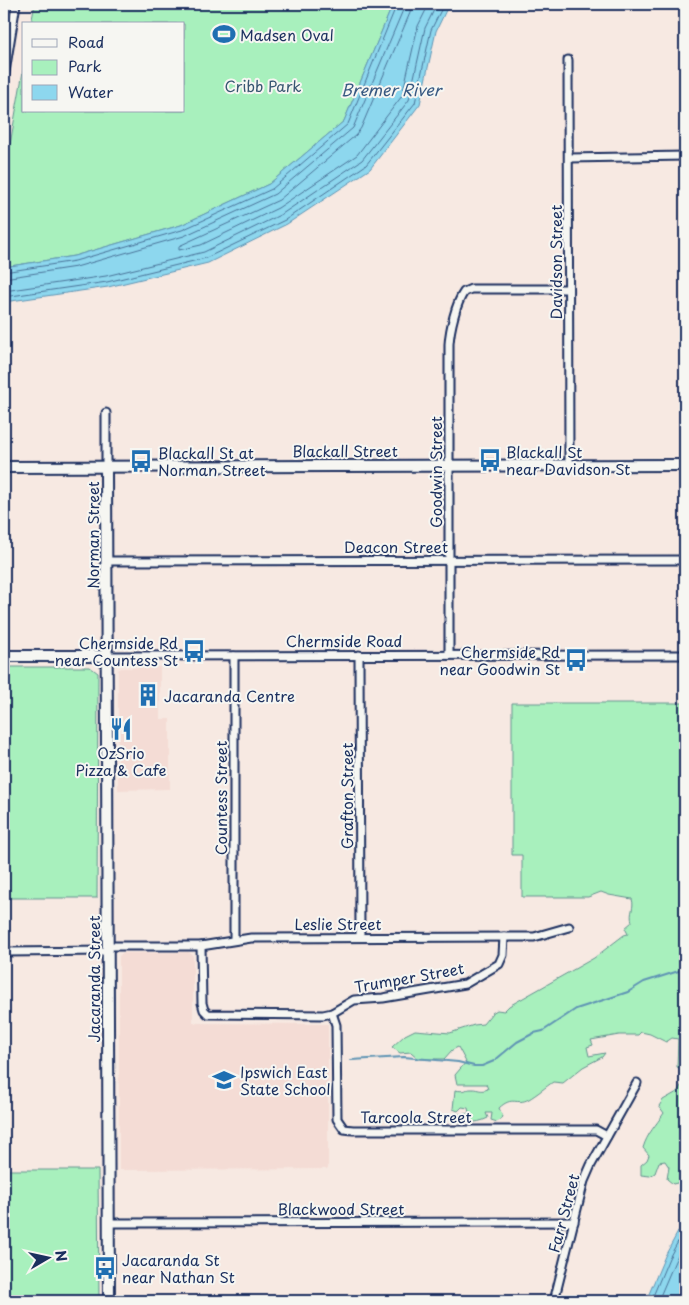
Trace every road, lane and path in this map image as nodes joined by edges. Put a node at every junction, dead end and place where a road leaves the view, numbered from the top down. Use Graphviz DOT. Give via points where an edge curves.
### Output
graph roads {
  1 [pos="16,4"];
  2 [pos="568,60"];
  3 [pos="4,78"];
  4 [pos="685,156"];
  5 [pos="569,158"];
  6 [pos="568,289"];
  7 [pos="106,413"];
  8 [pos="448,465"];
  9 [pos="569,465"];
  10 [pos="685,465"];
  11 [pos="106,466"];
  12 [pos="4,467"];
  13 [pos="448,560"];
  14 [pos="685,560"];
  15 [pos="107,561"];
  16 [pos="449,655"];
  17 [pos="685,655"];
  18 [pos="4,656"];
  19 [pos="107,656"];
  20 [pos="234,656"];
  21 [pos="359,656"];
  22 [pos="569,927"];
  23 [pos="360,937"];
  24 [pos="504,937"];
  25 [pos="234,940"];
  26 [pos="201,946"];
  27 [pos="108,948"];
  28 [pos="4,952"];
  29 [pos="332,1013"];
  30 [pos="637,1083"];
  31 [pos="607,1136"];
  32 [pos="574,1222"];
  33 [pos="109,1223"];
  34 [pos="109,1301"];
  35 [pos="554,1301"];
  1 -- 3 [label="street"];
  2 -- 5 [label="street, Davidson Street"];
  4 -- 5 [label="street"];
  5 -- 6 [label="street, Davidson Street"];
  6 -- 8 [label="street, Goodwin Street" via="471,289 464,292 451,328 449,344"];
  6 -- 9 [label="street, Davidson Street"];
  7 -- 11 [label="street, Norman Street"];
  8 -- 9 [label="street, Blackall Street"];
  8 -- 11 [label="street, Blackall Street"];
  8 -- 13 [label="street, Goodwin Street"];
  9 -- 10 [label="street, Blackall Street"];
  11 -- 12 [label="street, Blackall Street"];
  11 -- 15 [label="street, Norman Street"];
  13 -- 14 [label="street, Deacon Street"];
  13 -- 15 [label="street, Deacon Street"];
  13 -- 16 [label="street, Goodwin Street"];
  15 -- 19 [label="street, Norman Street"];
  16 -- 17 [label="street, Chermside Road"];
  16 -- 21 [label="street, Chermside Road"];
  18 -- 19 [label="street, Chermside Road"];
  19 -- 20 [label="street, Chermside Road"];
  19 -- 27 [label="street, Jacaranda Street"];
  20 -- 21 [label="street, Chermside Road"];
  20 -- 25 [label="street, Countess Street"];
  21 -- 23 [label="street, Grafton Street"];
  22 -- 24 [label="street, Leslie Street" via="538,936"];
  23 -- 24 [label="street, Leslie Street"];
  23 -- 25 [label="street, Leslie Street"];
  24 -- 29 [label="street, Trumper Street" via="504,955 499,964 469,982 383,998 354,1000"];
  25 -- 26 [label="street, Leslie Street"];
  26 -- 27 [label="street, Leslie Street"];
  26 -- 29 [label="street, Trumper Street" via="202,1003 206,1012 213,1015"];
  27 -- 28 [label="street, Leslie Street"];
  27 -- 33 [label="street, Jacaranda Street"];
  29 -- 31 [label="street, Tarcoola Street" via="336,1024 337,1119 344,1128 596,1130"];
  30 -- 31 [label="street, Farr Street"];
  31 -- 32 [label="street, Farr Street" via="584,1181"];
  32 -- 33 [label="street, Blackwood Street"];
  32 -- 35 [label="street, Farr Street"];
  33 -- 34 [label="street, Jacaranda Street"];
}
